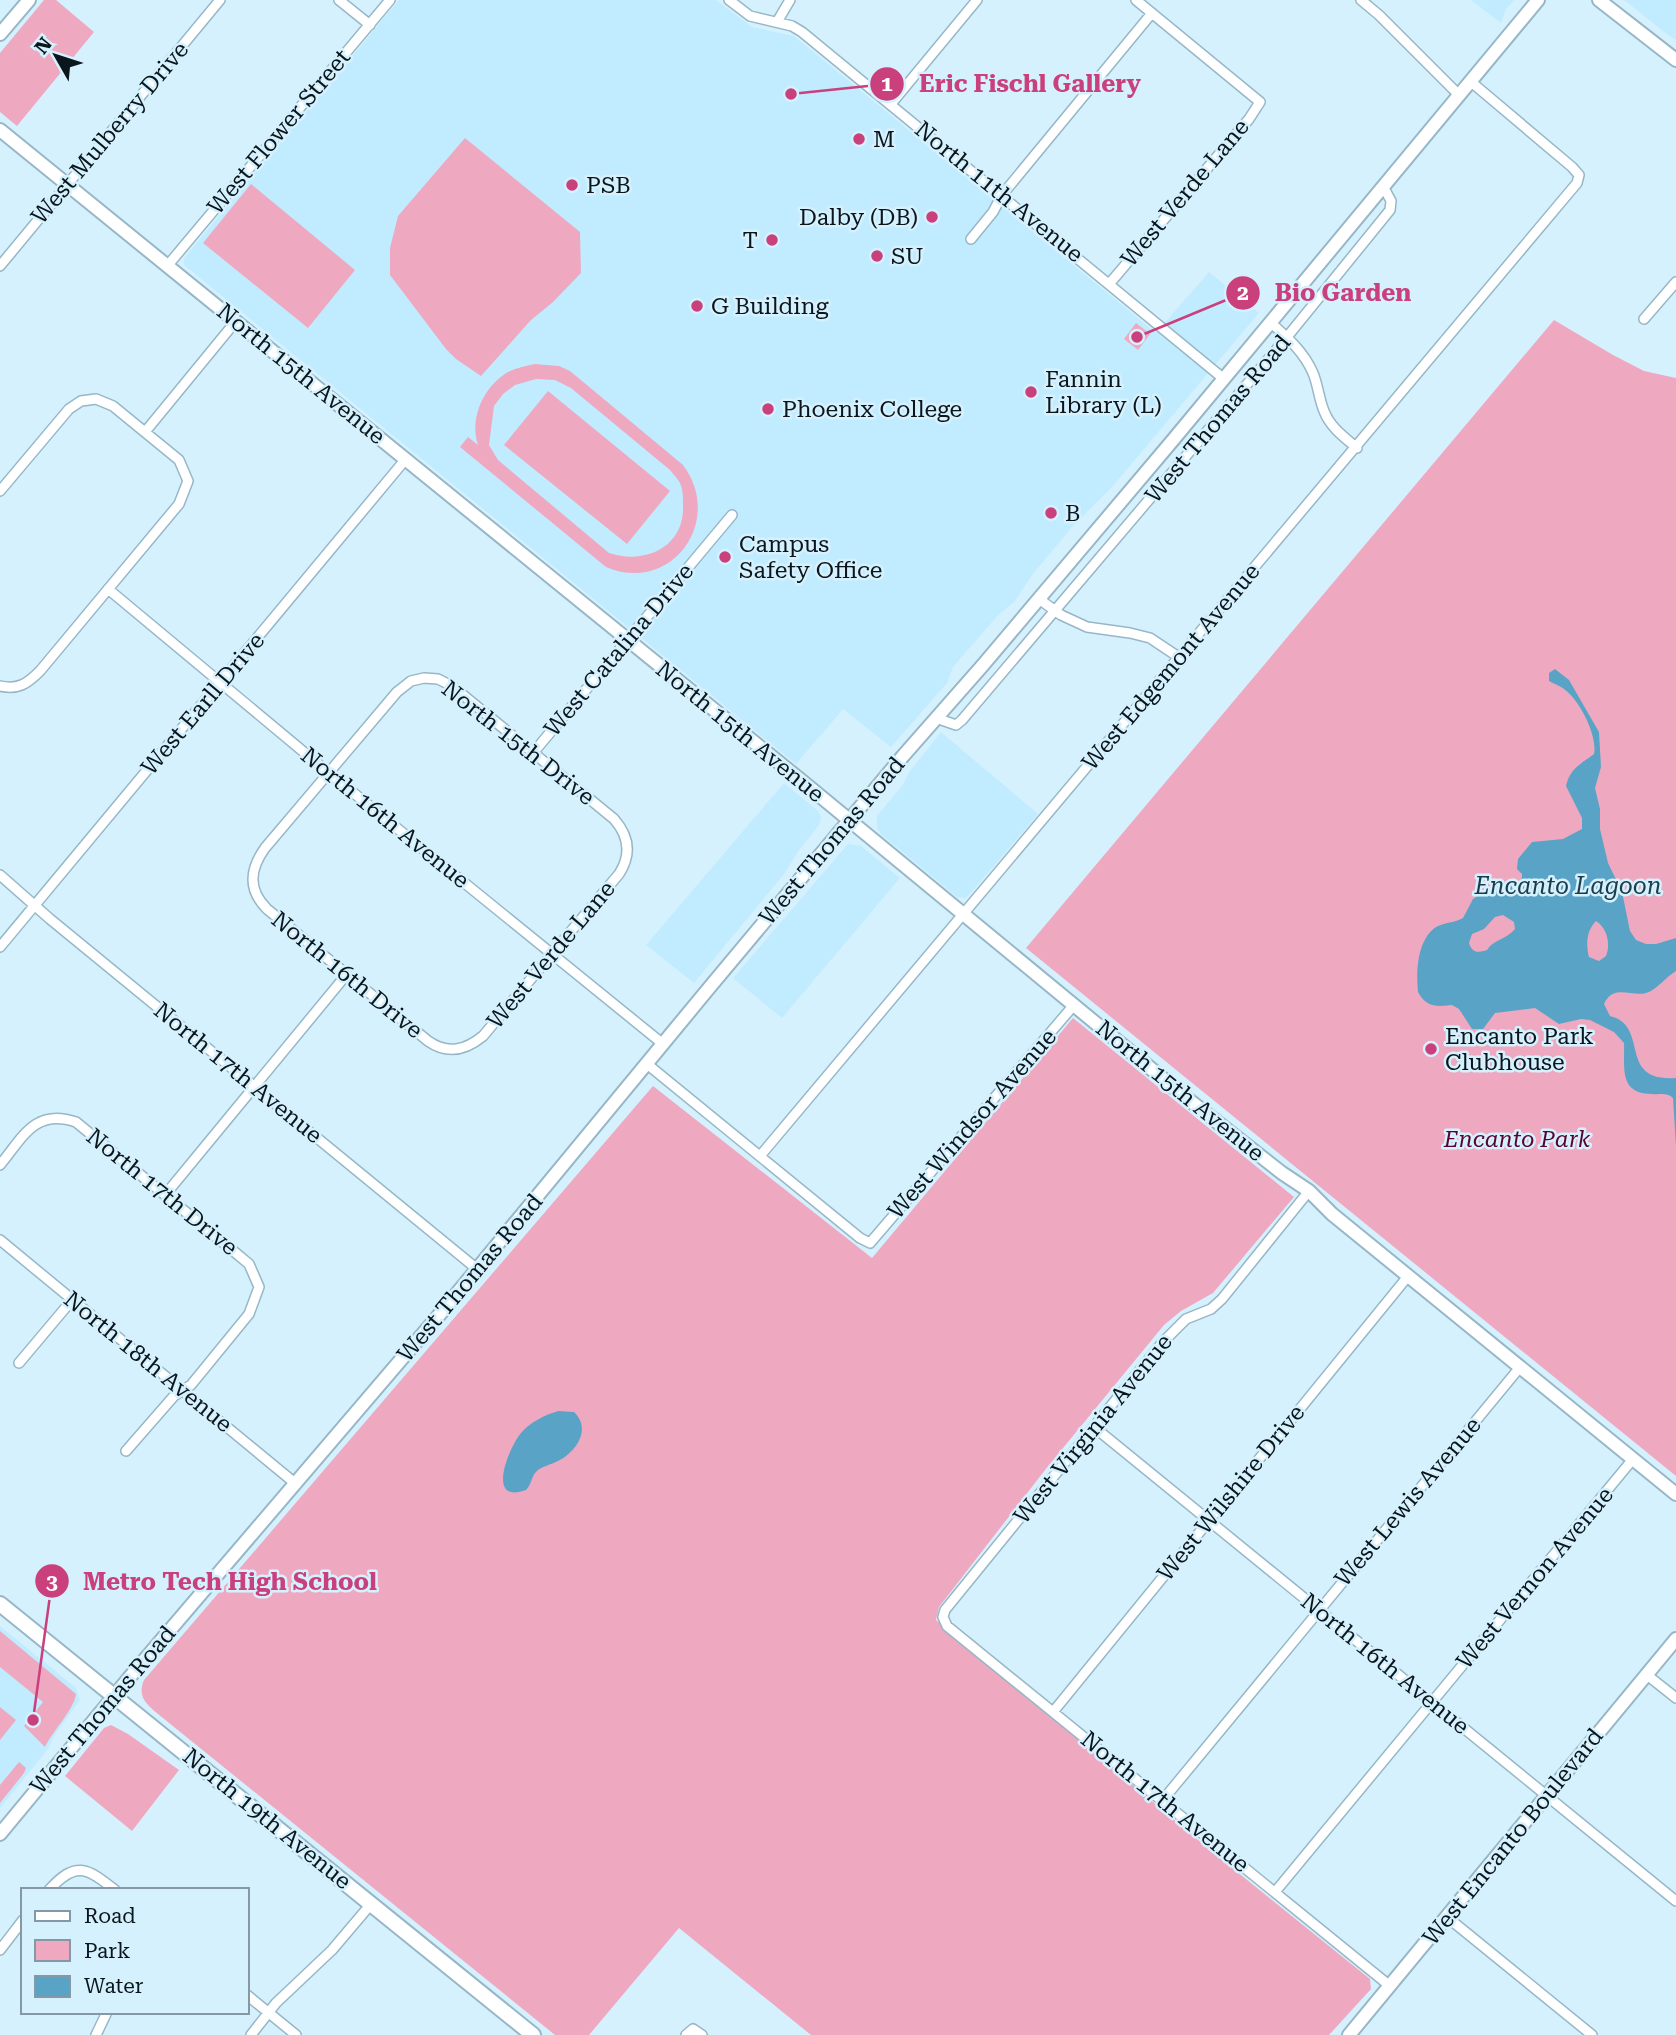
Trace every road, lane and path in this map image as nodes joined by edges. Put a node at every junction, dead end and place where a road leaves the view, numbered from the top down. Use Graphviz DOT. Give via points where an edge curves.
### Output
graph roads {
  1 [pos="29,0"];
  2 [pos="220,0"];
  3 [pos="339,0"];
  4 [pos="390,0"];
  5 [pos="729,0"];
  6 [pos="790,0"];
  7 [pos="977,0"];
  8 [pos="1136,0"];
  9 [pos="1361,0"];
  10 [pos="1538,0"];
  11 [pos="1599,0"];
  12 [pos="1152,13"];
  13 [pos="777,22"];
  14 [pos="370,25"];
  15 [pos="0,34"];
  16 [pos="1676,60"];
  17 [pos="1470,81"];
  18 [pos="1459,94"];
  19 [pos="891,104"];
  20 [pos="0,130"];
  21 [pos="68,184"];
  22 [pos="1383,186"];
  23 [pos="1002,195"];
  24 [pos="971,239"];
  25 [pos="167,265"];
  26 [pos="0,267"];
  27 [pos="1676,282"];
  28 [pos="1110,283"];
  29 [pos="1644,319"];
  30 [pos="236,321"];
  31 [pos="1271,323"];
  32 [pos="1287,337"];
  33 [pos="1224,379"];
  34 [pos="145,432"];
  35 [pos="1356,448"];
  36 [pos="405,460"];
  37 [pos="0,491"];
  38 [pos="732,515"];
  39 [pos="108,590"];
  40 [pos="1039,599"];
  41 [pos="1056,610"];
  42 [pos="627,641"];
  43 [pos="1180,658"];
  44 [pos="221,684"];
  45 [pos="0,687"];
  46 [pos="936,718"];
  47 [pos="533,753"];
  48 [pos="329,773"];
  49 [pos="849,821"];
  50 [pos="628,851"];
  51 [pos="0,875"];
  52 [pos="35,905"];
  53 [pos="962,914"];
  54 [pos="0,947"];
  55 [pos="551,955"];
  56 [pos="347,974"];
  57 [pos="1074,1005"];
  58 [pos="663,1044"];
  59 [pos="461,1049"];
  60 [pos="647,1064"];
  61 [pos="254,1086"];
  62 [pos="760,1156"];
  63 [pos="0,1164"];
  64 [pos="1309,1191"];
  65 [pos="165,1195"];
  66 [pos="0,1240"];
  67 [pos="477,1269"];
  68 [pos="1409,1275"];
  69 [pos="72,1300"];
  70 [pos="19,1363"];
  71 [pos="1521,1367"];
  72 [pos="182,1391"];
  73 [pos="1094,1427"];
  74 [pos="126,1451"];
  75 [pos="1633,1459"];
  76 [pos="296,1483"];
  77 [pos="1676,1494"];
  78 [pos="1208,1521"];
  79 [pos="0,1604"];
  80 [pos="1319,1610"];
  81 [pos="943,1617"];
  82 [pos="1676,1639"];
  83 [pos="1647,1675"];
  84 [pos="114,1696"];
  85 [pos="1676,1698"];
  86 [pos="1432,1702"];
  87 [pos="1053,1712"];
  88 [pos="1546,1795"];
  89 [pos="1162,1801"];
  90 [pos="0,1834"];
  91 [pos="51,1888"];
  92 [pos="113,1888"];
  93 [pos="1275,1892"];
  94 [pos="1676,1901"];
  95 [pos="371,1904"];
  96 [pos="1447,1917"];
  97 [pos="21,1923"];
  98 [pos="0,1950"];
  99 [pos="1390,1986"];
  100 [pos="248,1996"];
  101 [pos="268,2012"];
  102 [pos="106,2014"];
  103 [pos="689,2032"];
  104 [pos="96,2035"];
  105 [pos="251,2035"];
  106 [pos="296,2035"];
  107 [pos="533,2035"];
  108 [pos="702,2035"];
  109 [pos="1349,2035"];
  110 [pos="1592,2035"];
  1 -- 15 [label="street"];
  2 -- 21 [label="street, West Mulberry Drive"];
  3 -- 14 [label="street"];
  4 -- 14 [label="street, West Flower Street"];
  5 -- 13 [label="street, North 11th Avenue" via="750,16"];
  6 -- 13 [label="street"];
  7 -- 19 [label="street"];
  8 -- 12 [label="street"];
  9 -- 18 [label="street"];
  10 -- 17 [label="street, West Thomas Road"];
  11 -- 16 [label="street"];
  12 -- 23 [label="street"];
  12 -- 28 [label="street, West Verde Lane" via="1260,102"];
  13 -- 19 [label="street, North 11th Avenue" via="802,32"];
  14 -- 25 [label="street, West Flower Street"];
  17 -- 18 [label="street, West Thomas Road"];
  17 -- 35 [label="street, West Edgemont Avenue" via="1579,175 1577,183"];
  18 -- 22 [label="street, West Thomas Road"];
  19 -- 23 [label="street, North 11th Avenue"];
  20 -- 21 [label="street, North 15th Avenue"];
  21 -- 25 [label="street, North 15th Avenue"];
  21 -- 26 [label="street, West Mulberry Drive"];
  22 -- 31 [label="street, West Thomas Road"];
  22 -- 32 [label="street, West Thomas Road" via="1390,210"];
  23 -- 24 [label="street"];
  23 -- 28 [label="street, North 11th Avenue"];
  25 -- 30 [label="street, North 15th Avenue"];
  27 -- 29 [label="street"];
  28 -- 33 [label="street, North 11th Avenue"];
  30 -- 34 [label="street"];
  30 -- 36 [label="street, North 15th Avenue"];
  31 -- 32 [label="street"];
  31 -- 33 [label="street, West Thomas Road"];
  32 -- 35 [label="street" via="1313,374 1335,430"];
  32 -- 41 [label="street, West Thomas Road"];
  33 -- 40 [label="street, West Thomas Road"];
  34 -- 37 [label="street" via="113,406 96,399 82,401 69,409"];
  34 -- 39 [label="street" via="179,460 188,481 179,504"];
  35 -- 43 [label="street, West Edgemont Avenue"];
  36 -- 42 [label="street, North 15th Avenue"];
  36 -- 44 [label="street, West Earll Drive"];
  38 -- 42 [label="street, West Catalina Drive"];
  39 -- 44 [label="street, North 16th Avenue"];
  39 -- 45 [label="street" via="29,682 19,688"];
  40 -- 41 [label="street"];
  40 -- 46 [label="street, West Thomas Road"];
  41 -- 43 [label="street" via="1087,627 1150,638"];
  41 -- 46 [label="street, West Thomas Road" via="962,720 956,725"];
  42 -- 47 [label="street, West Catalina Drive"];
  42 -- 49 [label="street, North 15th Avenue"];
  43 -- 53 [label="street, West Edgemont Avenue"];
  44 -- 48 [label="street, North 16th Avenue"];
  44 -- 52 [label="street, West Earll Drive"];
  46 -- 49 [label="street, West Thomas Road"];
  47 -- 48 [label="street, North 15th Drive" via="452,686 424,678 397,692"];
  47 -- 50 [label="street, North 15th Drive" via="614,819 624,832"];
  48 -- 55 [label="street, North 16th Avenue"];
  48 -- 56 [label="street, North 16th Drive" via="256,860 252,877 260,902"];
  49 -- 53 [label="street, North 15th Avenue"];
  49 -- 58 [label="street, West Thomas Road"];
  50 -- 55 [label="street, West Verde Lane" via="619,874"];
  51 -- 52 [label="street, North 17th Avenue"];
  52 -- 54 [label="street, West Earll Drive"];
  52 -- 61 [label="street, North 17th Avenue"];
  53 -- 57 [label="street, North 15th Avenue"];
  53 -- 62 [label="street, West Edgemont Avenue"];
  55 -- 58 [label="street, North 16th Avenue"];
  55 -- 59 [label="street, West Verde Lane" via="483,1036"];
  56 -- 59 [label="street, North 16th Drive" via="435,1046"];
  56 -- 61 [label="street"];
  57 -- 62 [label="street, West Windsor Avenue" via="870,1243"];
  57 -- 64 [label="street, North 15th Avenue"];
  58 -- 60 [label="street, West Thomas Road"];
  60 -- 62 [label="street"];
  60 -- 67 [label="street, West Thomas Road"];
  61 -- 65 [label="street"];
  61 -- 67 [label="street, North 17th Avenue"];
  63 -- 65 [label="street, North 17th Drive" via="29,1128 51,1117 65,1118 76,1122"];
  64 -- 68 [label="street, North 15th Avenue"];
  64 -- 73 [label="street, West Virginia Avenue" via="1222,1299 1175,1328"];
  65 -- 72 [label="street, North 17th Drive" via="249,1264 259,1287 249,1314"];
  66 -- 69 [label="street, North 18th Avenue"];
  67 -- 76 [label="street, West Thomas Road"];
  68 -- 71 [label="street, North 15th Avenue"];
  68 -- 78 [label="street, West Wilshire Drive"];
  69 -- 70 [label="street"];
  69 -- 72 [label="street, North 18th Avenue"];
  71 -- 75 [label="street, North 15th Avenue"];
  71 -- 80 [label="street, West Lewis Avenue"];
  72 -- 74 [label="street"];
  72 -- 76 [label="street, North 18th Avenue"];
  73 -- 78 [label="street, North 16th Avenue"];
  73 -- 81 [label="street, West Virginia Avenue"];
  75 -- 77 [label="street, North 15th Avenue"];
  75 -- 86 [label="street, West Vernon Avenue"];
  76 -- 84 [label="street, West Thomas Road"];
  78 -- 80 [label="street, North 16th Avenue"];
  78 -- 87 [label="street, West Wilshire Drive"];
  79 -- 84 [label="main road, North 19th Avenue"];
  80 -- 86 [label="street, North 16th Avenue"];
  80 -- 89 [label="street, West Lewis Avenue"];
  81 -- 87 [label="street, North 17th Avenue" via="947,1626"];
  82 -- 83 [label="street, West Encanto Boulevard"];
  83 -- 85 [label="street"];
  83 -- 88 [label="street, West Encanto Boulevard"];
  84 -- 90 [label="street, West Thomas Road"];
  84 -- 95 [label="main road, North 19th Avenue"];
  86 -- 88 [label="street, North 16th Avenue"];
  86 -- 93 [label="street, West Vernon Avenue"];
  87 -- 89 [label="street, North 17th Avenue"];
  88 -- 94 [label="street, North 16th Avenue"];
  88 -- 96 [label="street, West Encanto Boulevard"];
  89 -- 93 [label="street, North 17th Avenue"];
  91 -- 92 [label="street" via="76,1870 92,1872"];
  93 -- 99 [label="street, North 17th Avenue"];
  95 -- 101 [label="street" via="332,1950"];
  95 -- 107 [label="main road, North 19th Avenue"];
  96 -- 99 [label="street, West Encanto Boulevard"];
  96 -- 110 [label="street"];
  97 -- 98 [label="street"];
  99 -- 109 [label="street, West Encanto Boulevard"];
  100 -- 101 [label="street"];
  101 -- 105 [label="street"];
  101 -- 106 [label="street"];
  102 -- 104 [label="street"];
  103 -- 108 [label="street"];
}
